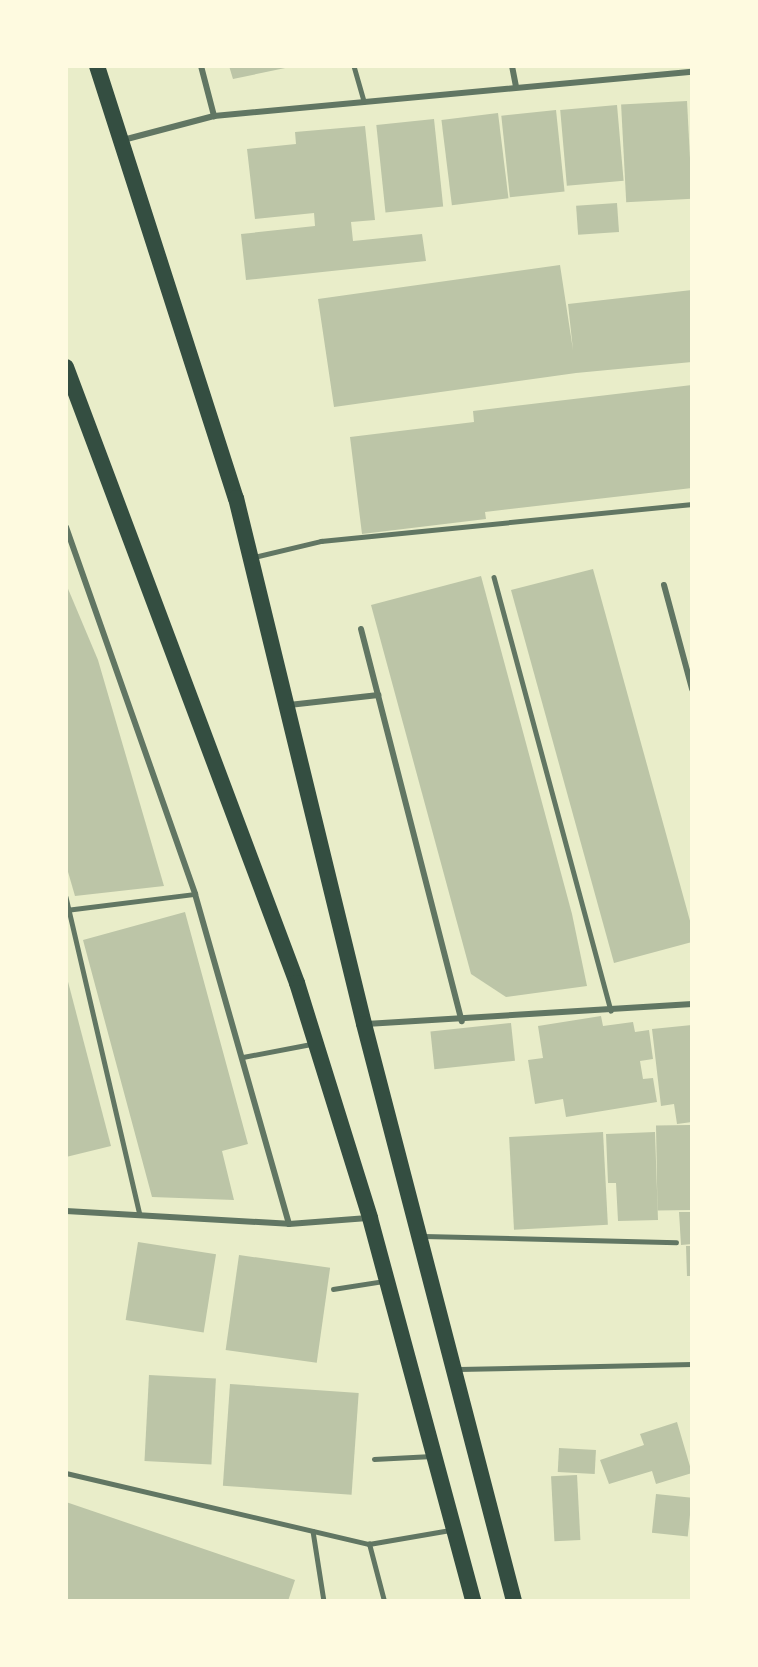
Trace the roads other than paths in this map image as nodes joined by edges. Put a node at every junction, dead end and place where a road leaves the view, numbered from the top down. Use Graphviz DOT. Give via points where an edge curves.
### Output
graph roads {
  1 [pos="97,66"];
  2 [pos="201,66"];
  3 [pos="354,66"];
  4 [pos="512,66"];
  5 [pos="683,69"];
  6 [pos="692,72"];
  7 [pos="516,86"];
  8 [pos="364,102"];
  9 [pos="214,116"];
  10 [pos="123,140"];
  11 [pos="67,372"];
  12 [pos="692,504"];
  13 [pos="66,527"];
  14 [pos="251,558"];
  15 [pos="494,577"];
  16 [pos="664,585"];
  17 [pos="361,629"];
  18 [pos="692,689"];
  19 [pos="378,695"];
  20 [pos="287,706"];
  21 [pos="195,894"];
  22 [pos="66,897"];
  23 [pos="68,909"];
  24 [pos="692,1004"];
  25 [pos="611,1011"];
  26 [pos="462,1021"];
  27 [pos="364,1024"];
  28 [pos="316,1043"];
  29 [pos="243,1057"];
  30 [pos="66,1211"];
  31 [pos="140,1215"];
  32 [pos="370,1218"];
  33 [pos="289,1224"];
  34 [pos="419,1236"];
  35 [pos="676,1242"];
  36 [pos="386,1281"];
  37 [pos="333,1289"];
  38 [pos="692,1364"];
  39 [pos="453,1369"];
  40 [pos="434,1456"];
  41 [pos="374,1459"];
  42 [pos="66,1473"];
  43 [pos="454,1530"];
  44 [pos="313,1531"];
  45 [pos="369,1544"];
  46 [pos="324,1601"];
  47 [pos="384,1601"];
  48 [pos="473,1601"];
  49 [pos="514,1601"];
  1 -- 10 [label="highway"];
  2 -- 9 [label="street"];
  3 -- 8 [label="lane"];
  4 -- 7 [label="street"];
  5 -- 6 [label="street"];
  5 -- 7 [label="street"];
  7 -- 8 [label="street"];
  8 -- 9 [label="street"];
  9 -- 10 [label="street"];
  10 -- 14 [label="highway" via="236,498"];
  11 -- 28 [label="highway"];
  12 -- 14 [label="lane" via="303,544"];
  13 -- 21 [label="street"];
  14 -- 20 [label="highway"];
  15 -- 25 [label="lane"];
  16 -- 18 [label="street"];
  17 -- 19 [label="street"];
  19 -- 20 [label="street"];
  19 -- 26 [label="street"];
  20 -- 27 [label="highway"];
  21 -- 23 [label="lane"];
  21 -- 29 [label="street"];
  22 -- 23 [label="lane"];
  23 -- 31 [label="lane"];
  24 -- 25 [label="street"];
  25 -- 26 [label="street"];
  26 -- 27 [label="street"];
  27 -- 34 [label="highway"];
  28 -- 29 [label="lane"];
  28 -- 32 [label="highway"];
  29 -- 33 [label="street"];
  30 -- 31 [label="street"];
  31 -- 33 [label="street"];
  32 -- 33 [label="street"];
  32 -- 36 [label="highway"];
  34 -- 35 [label="lane"];
  34 -- 39 [label="highway"];
  36 -- 37 [label="lane"];
  36 -- 40 [label="highway"];
  38 -- 39 [label="lane"];
  39 -- 49 [label="highway"];
  40 -- 41 [label="lane"];
  40 -- 43 [label="highway"];
  42 -- 44 [label="lane"];
  43 -- 45 [label="lane"];
  43 -- 48 [label="highway"];
  44 -- 45 [label="lane"];
  44 -- 46 [label="lane"];
  45 -- 47 [label="lane"];
}
